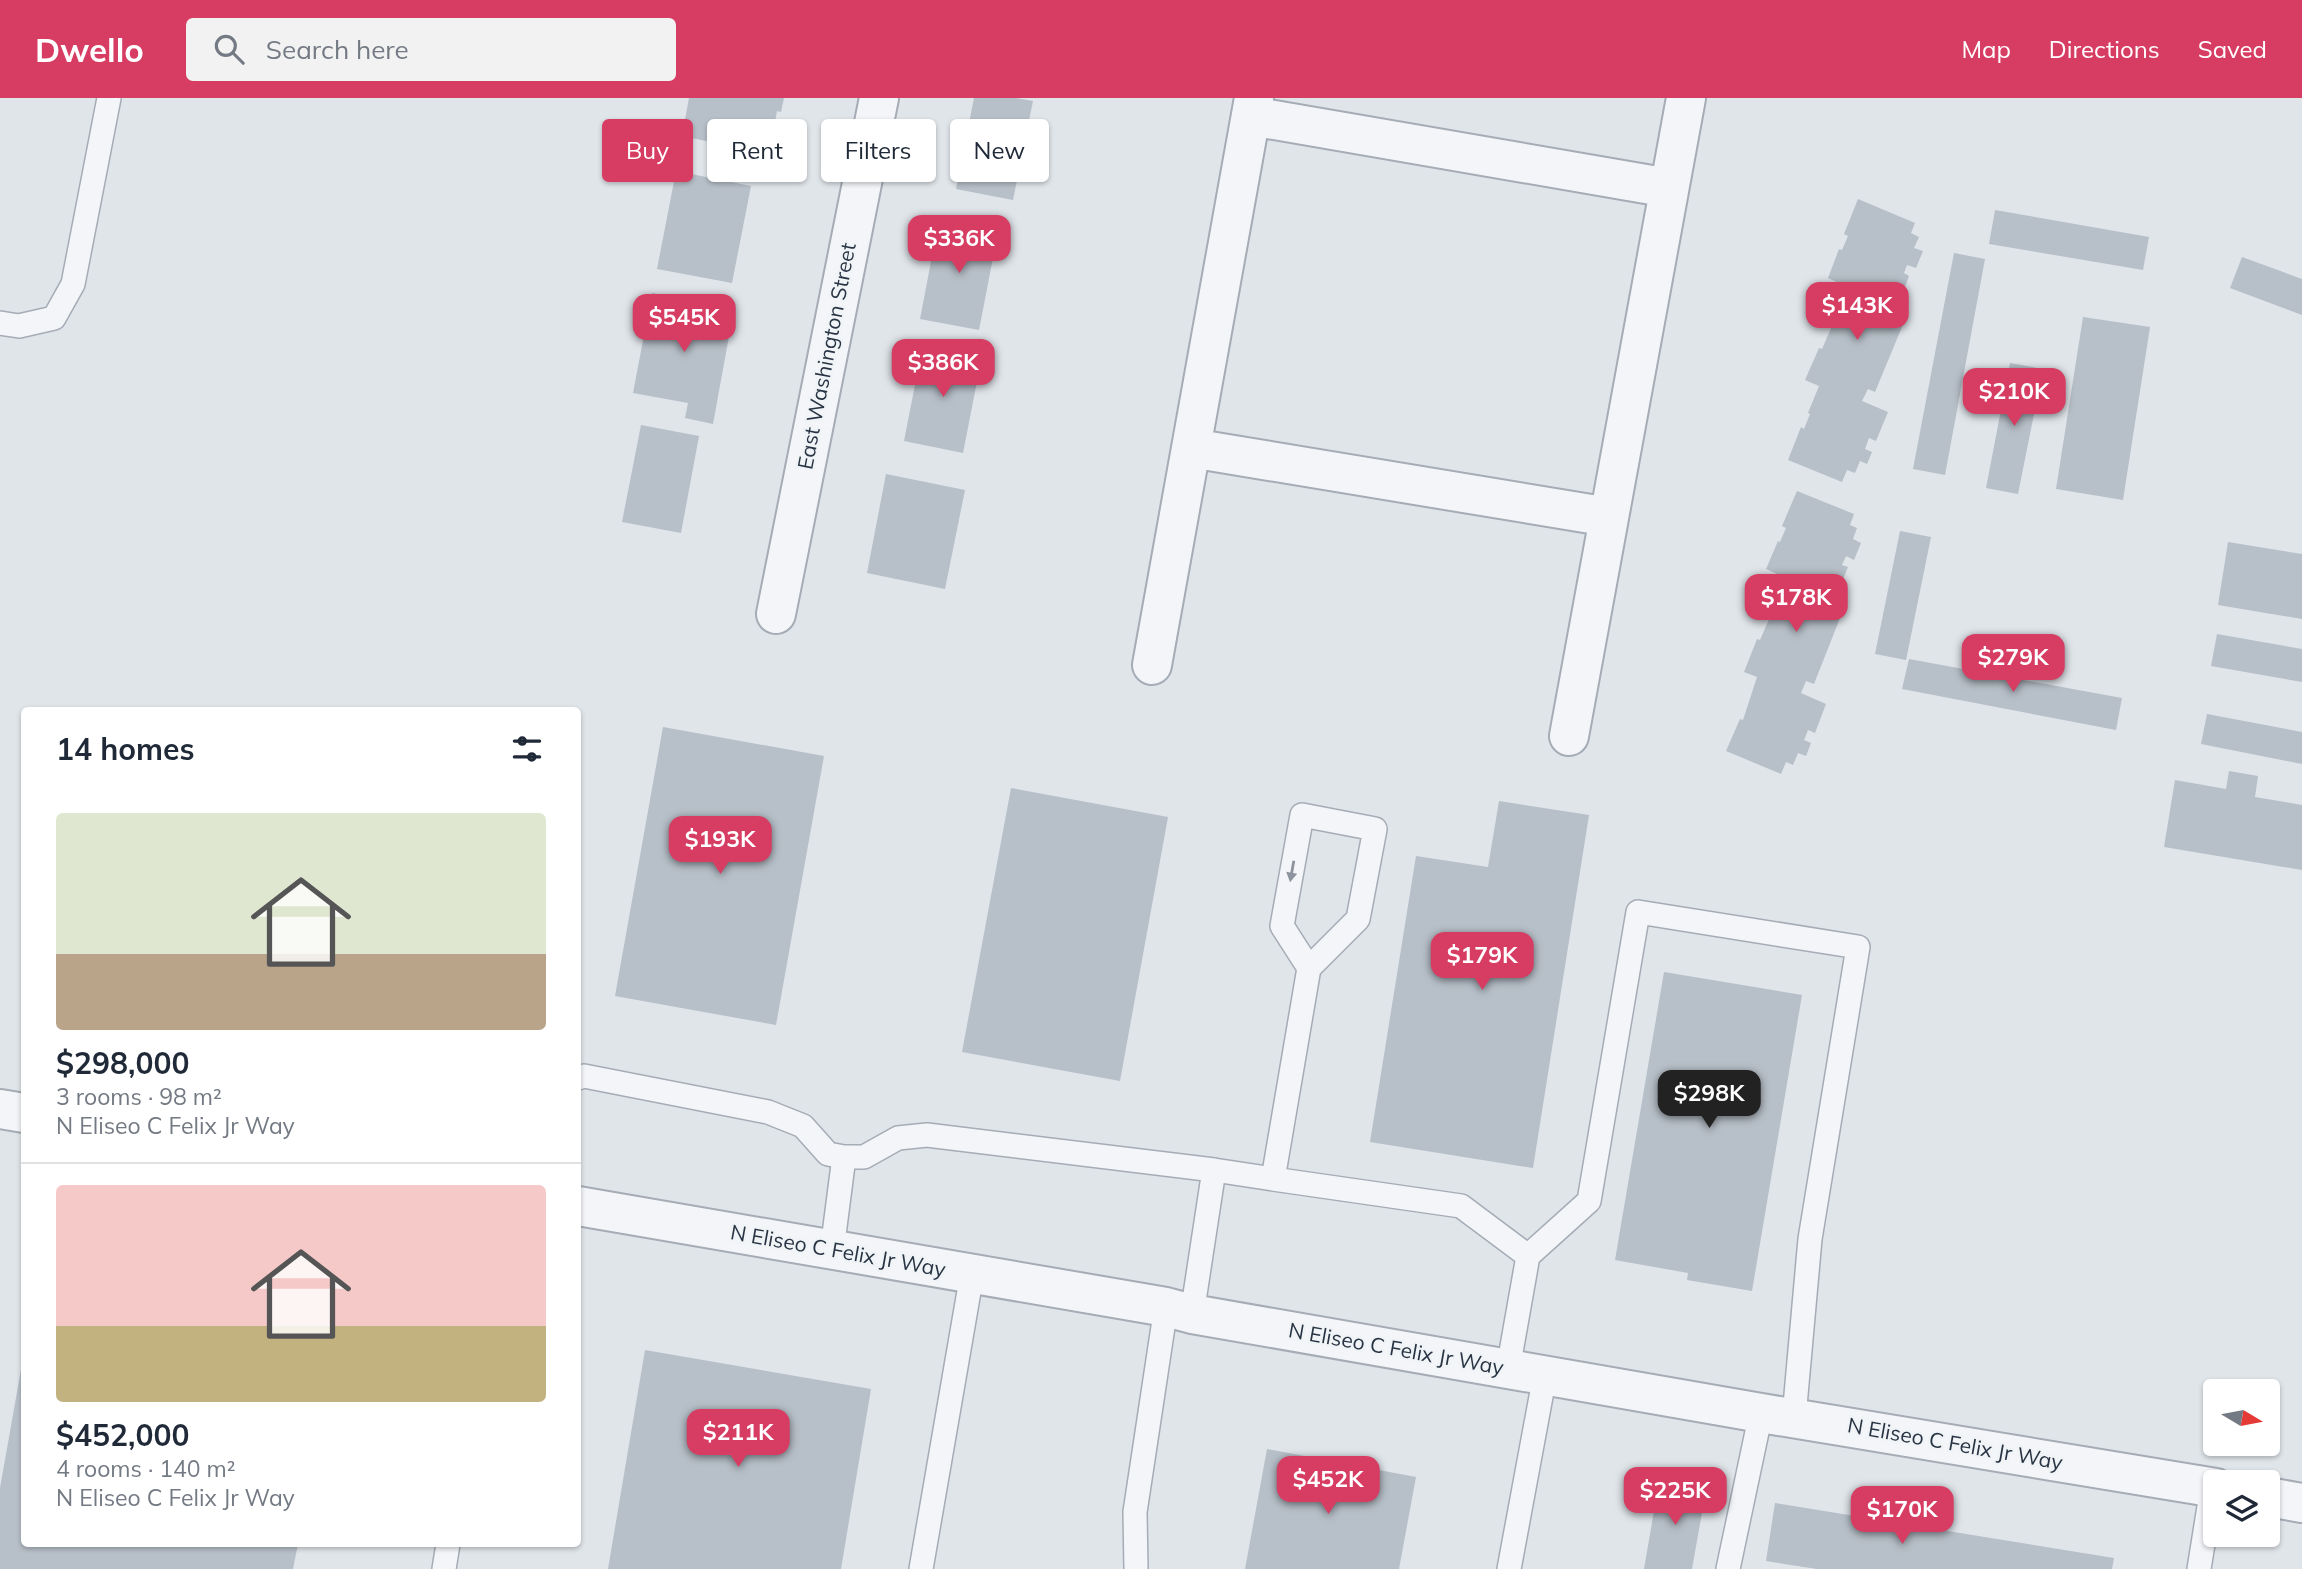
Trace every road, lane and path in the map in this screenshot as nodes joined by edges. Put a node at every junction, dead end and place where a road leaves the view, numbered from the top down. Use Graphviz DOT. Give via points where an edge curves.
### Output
graph roads {
  1 [pos="109,98"];
  2 [pos="879,98"];
  3 [pos="1686,98"];
  4 [pos="1253,107"];
  5 [pos="1669,188"];
  6 [pos="0,323"];
  7 [pos="1191,448"];
  8 [pos="1609,517"];
  9 [pos="776,614"];
  10 [pos="1152,665"];
  11 [pos="1569,736"];
  12 [pos="1310,968"];
  13 [pos="581,1077"];
  14 [pos="0,1109"];
  15 [pos="21,1112"];
  16 [pos="844,1157"];
  17 [pos="1214,1170"];
  18 [pos="1273,1178"];
  19 [pos="581,1207"];
  20 [pos="832,1250"];
  21 [pos="1528,1256"];
  22 [pos="972,1274"];
  23 [pos="1179,1310"];
  24 [pos="1508,1369"];
  25 [pos="1545,1375"];
  26 [pos="1778,1415"];
  27 [pos="2203,1486"];
  28 [pos="2280,1499"];
  29 [pos="2302,1503"];
  30 [pos="448,1547"];
  31 [pos="2203,1547"];
  32 [pos="444,1569"];
  33 [pos="920,1569"];
  34 [pos="1136,1569"];
  35 [pos="1509,1569"];
  36 [pos="1728,1569"];
  37 [pos="2199,1569"];
  1 -- 6 [label="lane" via="73,284 54,318 19,326"];
  2 -- 9 [label="street, East Washington Street"];
  3 -- 5 [label="street"];
  4 -- 5 [label="street"];
  4 -- 7 [label="street"];
  5 -- 8 [label="street"];
  7 -- 8 [label="street"];
  7 -- 10 [label="street"];
  8 -- 11 [label="street"];
  12 -- 12 [label="lane, one-way" via="1358,919 1375,829 1302,816 1282,926"];
  12 -- 18 [label="lane"];
  13 -- 16 [label="lane" via="768,1112 803,1126 828,1154"];
  14 -- 15 [label="street"];
  16 -- 17 [label="lane" via="864,1157 898,1138 927,1135"];
  16 -- 20 [label="lane"];
  17 -- 18 [label="lane"];
  17 -- 23 [label="lane"];
  18 -- 21 [label="lane" via="1461,1206"];
  19 -- 20 [label="street, N Eliseo C Felix Jr Way"];
  20 -- 22 [label="street, N Eliseo C Felix Jr Way"];
  21 -- 24 [label="lane"];
  21 -- 26 [label="lane" via="1589,1201 1638,912 1858,947"];
  22 -- 23 [label="street, N Eliseo C Felix Jr Way"];
  22 -- 33 [label="lane"];
  23 -- 24 [label="street, N Eliseo C Felix Jr Way"];
  23 -- 34 [label="lane" via="1135,1512"];
  24 -- 25 [label="street, N Eliseo C Felix Jr Way"];
  25 -- 26 [label="street, N Eliseo C Felix Jr Way"];
  25 -- 35 [label="lane"];
  26 -- 27 [label="street, N Eliseo C Felix Jr Way"];
  26 -- 36 [label="lane"];
  28 -- 29 [label="street"];
  30 -- 32 [label="lane"];
  31 -- 37 [label="lane"];
}
